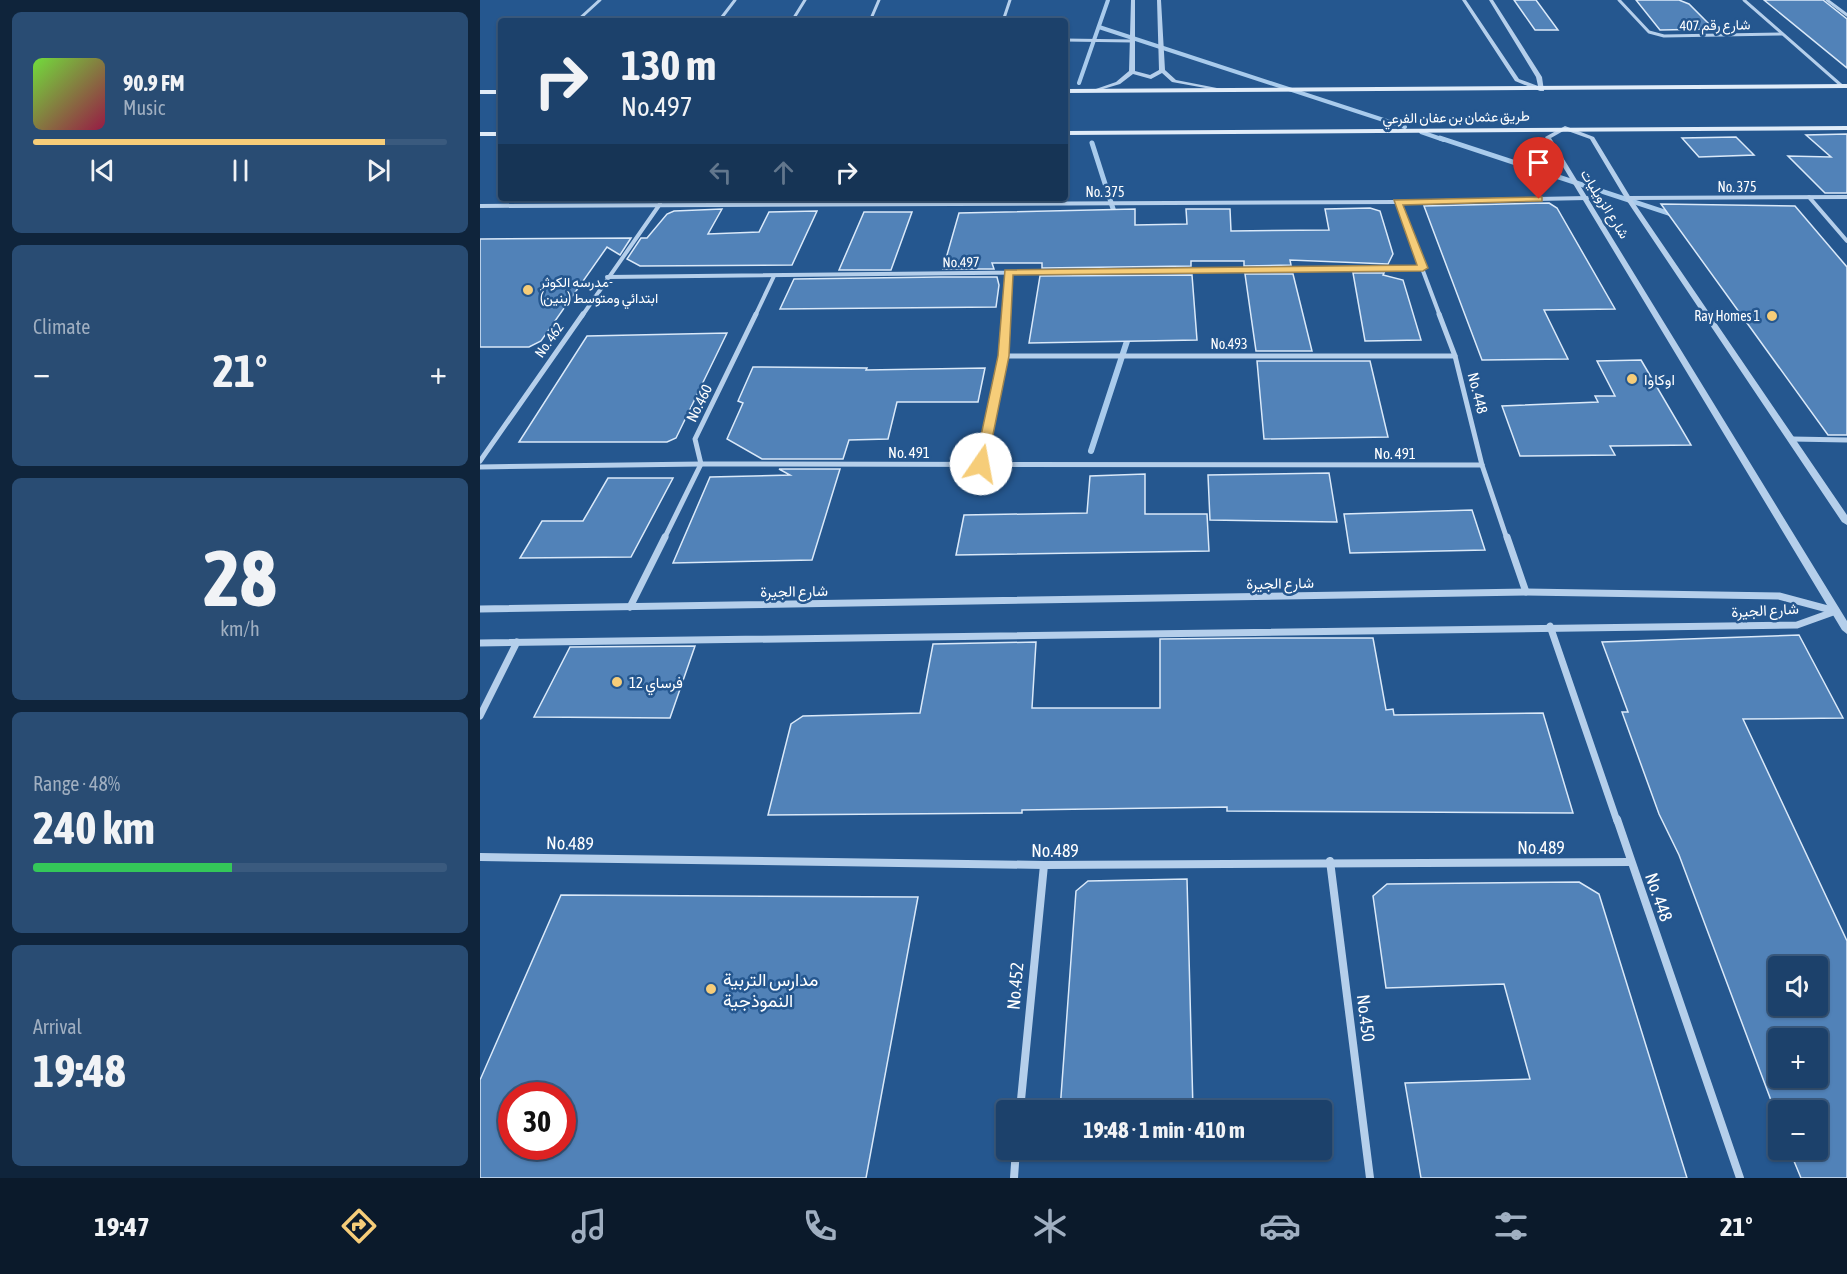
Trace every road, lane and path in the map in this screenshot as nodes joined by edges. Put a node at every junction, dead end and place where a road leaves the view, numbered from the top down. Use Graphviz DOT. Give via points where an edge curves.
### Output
graph roads {
  1 [pos="600,0"];
  2 [pos="735,0"];
  3 [pos="805,0"];
  4 [pos="879,0"];
  5 [pos="1010,0"];
  6 [pos="1133,0"];
  7 [pos="1160,0"];
  8 [pos="1464,0"];
  9 [pos="1491,0"];
  10 [pos="1619,0"];
  11 [pos="1744,0"];
  12 [pos="1827,0"];
  13 [pos="1847,15"];
  14 [pos="580,18"];
  15 [pos="721,18"];
  16 [pos="794,18"];
  17 [pos="871,18"];
  18 [pos="1004,18"];
  19 [pos="1782,34"];
  20 [pos="1068,40"];
  21 [pos="1132,41"];
  22 [pos="1162,71"];
  23 [pos="1132,72"];
  24 [pos="1845,88"];
  25 [pos="1220,90"];
  26 [pos="1542,90"];
  27 [pos="1068,91"];
  28 [pos="1095,91"];
  29 [pos="480,92"];
  30 [pos="498,92"];
  31 [pos="1847,122"];
  32 [pos="1565,128"];
  33 [pos="1847,128"];
  34 [pos="1694,129"];
  35 [pos="1068,133"];
  36 [pos="480,134"];
  37 [pos="498,134"];
  38 [pos="1809,197"];
  39 [pos="1847,197"];
  40 [pos="1587,198"];
  41 [pos="1628,198"];
  42 [pos="1397,202"];
  43 [pos="660,204"];
  44 [pos="480,206"];
  45 [pos="1847,241"];
  46 [pos="1423,268"];
  47 [pos="1008,272"];
  48 [pos="774,276"];
  49 [pos="607,277"];
  50 [pos="1003,356"];
  51 [pos="1455,356"];
  52 [pos="1792,439"];
  53 [pos="1847,440"];
  54 [pos="480,461"];
  55 [pos="701,464"];
  56 [pos="981,464"];
  57 [pos="1482,465"];
  58 [pos="480,468"];
  59 [pos="1847,522"];
  60 [pos="1526,592"];
  61 [pos="630,608"];
  62 [pos="480,609"];
  63 [pos="1836,611"];
  64 [pos="1550,626"];
  65 [pos="1847,630"];
  66 [pos="517,642"];
  67 [pos="480,643"];
  68 [pos="480,716"];
  69 [pos="480,856"];
  70 [pos="1330,861"];
  71 [pos="1631,862"];
  72 [pos="1044,865"];
  73 [pos="1021,1100"];
  74 [pos="1015,1160"];
  75 [pos="1014,1178"];
  76 [pos="1370,1178"];
  77 [pos="1740,1178"];
  1 -- 14 [label="street"];
  2 -- 15 [label="street"];
  3 -- 16 [label="street"];
  4 -- 17 [label="street"];
  5 -- 18 [label="street"];
  6 -- 21 [label="street"];
  7 -- 22 [label="street"];
  8 -- 26 [label="street" via="1517,80"];
  9 -- 26 [label="street" via="1539,77"];
  10 -- 19 [label="street, شارع رقم 407" via="1649,32 1664,36"];
  11 -- 19 [label="street"];
  12 -- 13 [label="street"];
  19 -- 24 [label="street"];
  20 -- 21 [label="street"];
  21 -- 23 [label="street"];
  22 -- 23 [label="street" via="1151,77"];
  22 -- 25 [label="street" via="1174,81"];
  23 -- 28 [label="street" via="1118,83"];
  24 -- 26 [label="main road, طريق عثمان بن عفان الفرعي"];
  25 -- 26 [label="main road, طريق عثمان بن عفان الفرعي"];
  25 -- 28 [label="main road, طريق عثمان بن عفان الفرعي"];
  27 -- 28 [label="main road, طريق عثمان بن عفان الفرعي"];
  29 -- 30 [label="main road"];
  31 -- 34 [label="main road"];
  32 -- 34 [label="main road, طريق عثمان بن عفان الفرعي"];
  32 -- 35 [label="main road, طريق عثمان بن عفان الفرعي"];
  32 -- 40 [label="street, شارع الزويليات" via="1548,137"];
  32 -- 41 [label="street, شارع الزويليات" via="1592,138"];
  33 -- 34 [label="main road, طريق عثمان بن عفان الفرعي"];
  36 -- 37 [label="main road"];
  38 -- 39 [label="street, No. 375"];
  38 -- 41 [label="street, No. 375"];
  38 -- 45 [label="street"];
  40 -- 42 [label="street, No. 375"];
  40 -- 63 [label="street, شارع الزويليات"];
  41 -- 52 [label="street, شارع الزويليات"];
  42 -- 43 [label="street, No. 375"];
  42 -- 46 [label="street, No. 448"];
  43 -- 44 [label="street, No. 375"];
  43 -- 49 [label="street, No. 462"];
  46 -- 47 [label="street, No.497"];
  46 -- 51 [label="street, No. 448"];
  47 -- 48 [label="street, No.497"];
  47 -- 50 [label="street"];
  48 -- 49 [label="street, No.497"];
  48 -- 55 [label="street, No.460" via="695,439"];
  49 -- 54 [label="street, No. 462"];
  50 -- 51 [label="street, No.493"];
  50 -- 56 [label="street"];
  51 -- 57 [label="street, No. 448"];
  52 -- 53 [label="street"];
  52 -- 59 [label="street, شارع الزويليات"];
  55 -- 56 [label="street, No. 491"];
  55 -- 58 [label="street, No. 491"];
  55 -- 61 [label="street"];
  56 -- 57 [label="street, No. 491"];
  57 -- 60 [label="street, No. 448"];
  60 -- 61 [label="street, شارع الجيرة"];
  60 -- 63 [label="street, شارع الجيرة" via="1779,596"];
  61 -- 62 [label="street, شارع الجيرة"];
  63 -- 64 [label="street, شارع الجيرة" via="1797,625"];
  63 -- 65 [label="street, شارع الزويليات"];
  64 -- 66 [label="street, شارع الجيرة"];
  64 -- 71 [label="street, No. 448"];
  66 -- 67 [label="street, شارع الجيرة"];
  66 -- 68 [label="street"];
  69 -- 72 [label="street, No.489"];
  70 -- 71 [label="street, No.489"];
  70 -- 72 [label="street, No.489"];
  70 -- 76 [label="street, No.450"];
  71 -- 77 [label="street, No. 448"];
  72 -- 73 [label="street, No.452"];
  74 -- 75 [label="street"];
}
